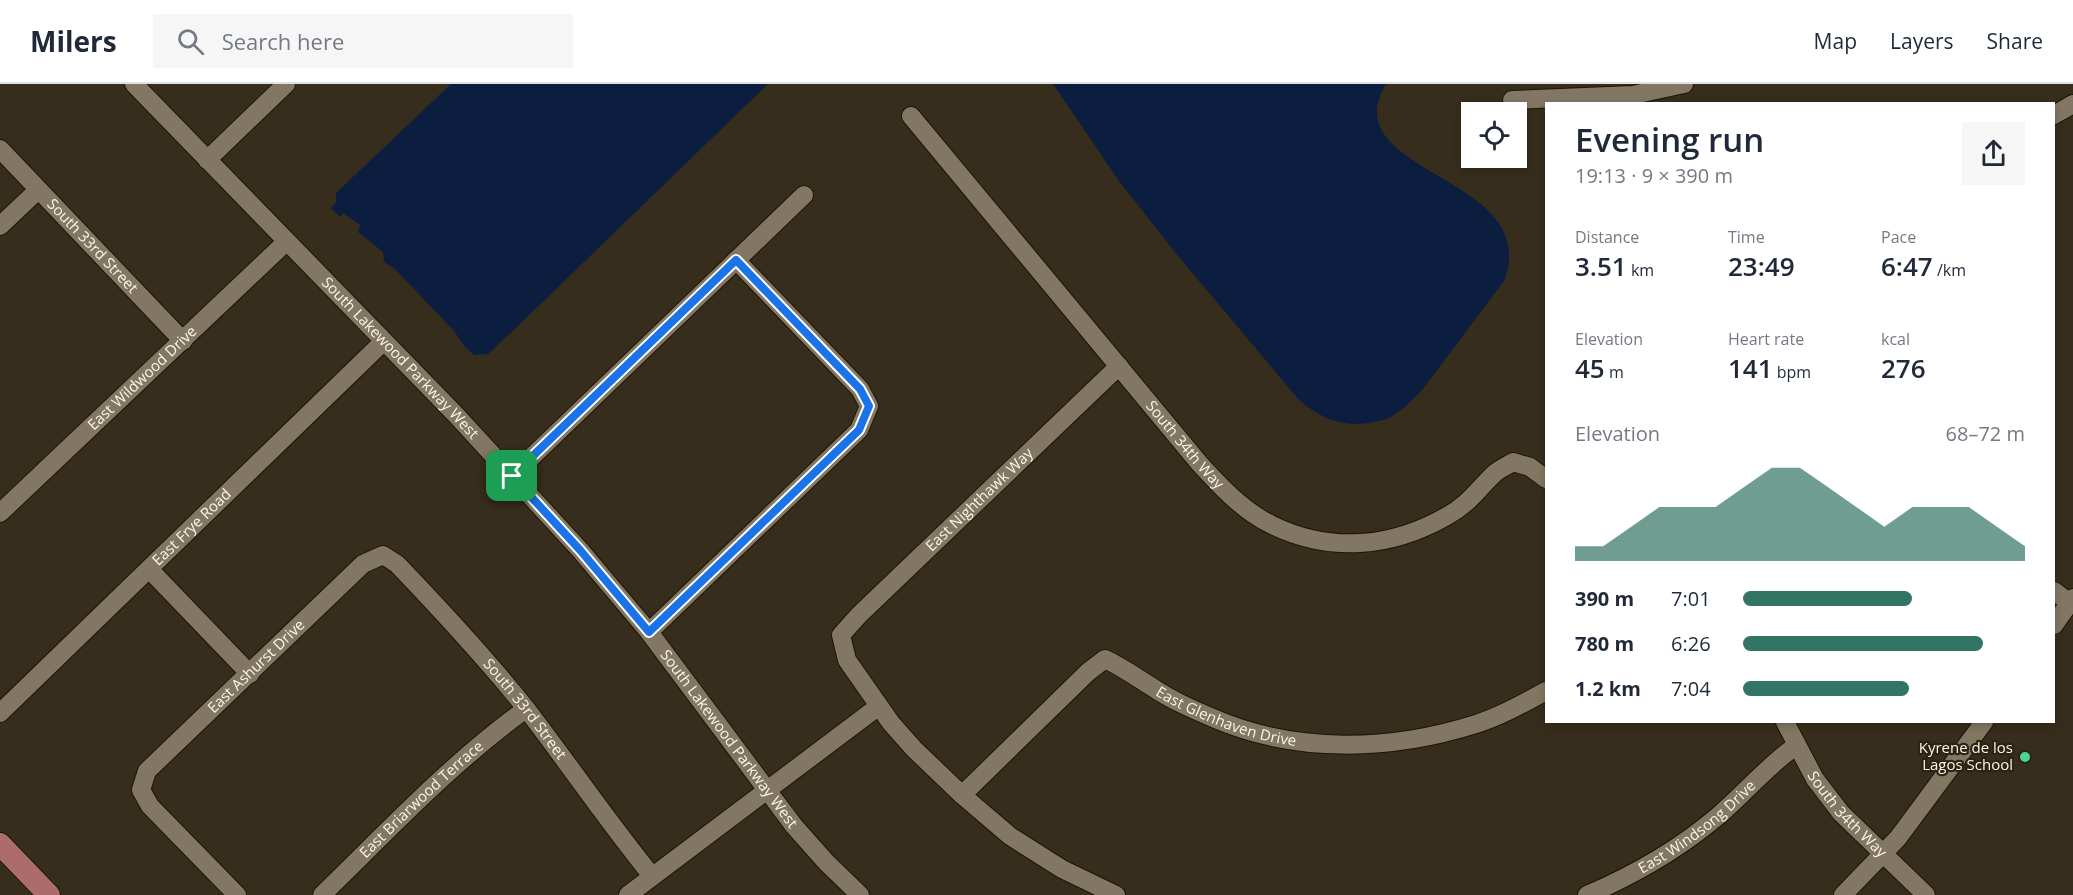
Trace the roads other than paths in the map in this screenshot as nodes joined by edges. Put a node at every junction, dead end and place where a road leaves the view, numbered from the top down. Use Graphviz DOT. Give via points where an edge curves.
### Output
graph roads {
  1 [pos="134,84"];
  2 [pos="286,84"];
  3 [pos="1684,84"];
  4 [pos="1571,95"];
  5 [pos="1512,100"];
  6 [pos="2073,104"];
  7 [pos="2055,114"];
  8 [pos="911,116"];
  9 [pos="0,149"];
  10 [pos="207,160"];
  11 [pos="38,190"];
  12 [pos="804,195"];
  13 [pos="0,226"];
  14 [pos="286,242"];
  15 [pos="736,260"];
  16 [pos="183,341"];
  17 [pos="383,342"];
  18 [pos="1119,366"];
  19 [pos="512,476"];
  20 [pos="1545,478"];
  21 [pos="0,513"];
  22 [pos="382,555"];
  23 [pos="149,569"];
  24 [pos="2055,592"];
  25 [pos="2071,600"];
  26 [pos="2055,624"];
  27 [pos="649,632"];
  28 [pos="250,674"];
  29 [pos="1545,691"];
  30 [pos="879,706"];
  31 [pos="526,709"];
  32 [pos="0,712"];
  33 [pos="1786,723"];
  34 [pos="1983,723"];
  35 [pos="1797,745"];
  36 [pos="767,790"];
  37 [pos="962,795"];
  38 [pos="0,844"];
  39 [pos="1883,855"];
  40 [pos="652,876"];
  41 [pos="49,895"];
  42 [pos="237,895"];
  43 [pos="322,895"];
  44 [pos="628,895"];
  45 [pos="860,895"];
  46 [pos="1116,895"];
  47 [pos="1587,895"];
  48 [pos="1843,895"];
  49 [pos="1926,895"];
  1 -- 10 [label="street, South Lakewood Parkway West"];
  2 -- 10 [label="street"];
  3 -- 4 [label="street" via="1633,94"];
  4 -- 5 [label="street"];
  6 -- 7 [label="street"];
  8 -- 18 [label="street, South 34th Way"];
  9 -- 11 [label="street, South 33rd Street"];
  10 -- 14 [label="street, South Lakewood Parkway West"];
  11 -- 13 [label="street"];
  11 -- 16 [label="street, South 33rd Street"];
  12 -- 15 [label="street"];
  14 -- 16 [label="street, East Wildwood Drive"];
  14 -- 17 [label="street, South Lakewood Parkway West"];
  15 -- 19 [label="street"];
  15 -- 27 [label="street" via="860,389 869,406 859,430"];
  16 -- 21 [label="street, East Wildwood Drive"];
  17 -- 19 [label="street, South Lakewood Parkway West"];
  17 -- 23 [label="street, East Frye Road"];
  18 -- 20 [label="street, South 34th Way" via="1221,487 1270,524 1300,537 1342,544 1383,541 1413,533 1474,497 1495,472 1513,462 1530,467"];
  18 -- 30 [label="street, East Nighthawk Way" via="841,635 847,660"];
  19 -- 27 [label="street, South Lakewood Parkway West"];
  22 -- 28 [label="street, East Ashurst Drive" via="363,564"];
  22 -- 31 [label="street, South 33rd Street" via="396,564 451,621"];
  23 -- 28 [label="street"];
  23 -- 32 [label="street, East Frye Road"];
  24 -- 25 [label="street"];
  25 -- 26 [label="street"];
  27 -- 36 [label="street, South Lakewood Parkway West"];
  28 -- 42 [label="street, East Ashurst Drive" via="147,771 141,790 150,806"];
  29 -- 37 [label="street, East Glenhaven Drive" via="1478,724 1438,734 1353,746 1317,744 1284,740 1216,719 1180,703 1105,659"];
  30 -- 36 [label="street"];
  30 -- 37 [label="street" via="914,749"];
  31 -- 40 [label="street, South 33rd Street"];
  31 -- 43 [label="street, East Briarwood Terrace" via="458,764"];
  33 -- 35 [label="street, South 34th Way"];
  34 -- 39 [label="street"];
  35 -- 39 [label="street, South 34th Way" via="1815,779 1841,813"];
  35 -- 47 [label="street, East Windsong Drive" via="1716,818 1680,844 1641,869"];
  36 -- 40 [label="street"];
  36 -- 45 [label="street, South Lakewood Parkway West" via="794,826"];
  37 -- 46 [label="street" via="1010,836 1062,869"];
  38 -- 41 [label="main road"];
  39 -- 48 [label="street"];
  39 -- 49 [label="street, South 34th Way"];
  40 -- 44 [label="street"];
}
